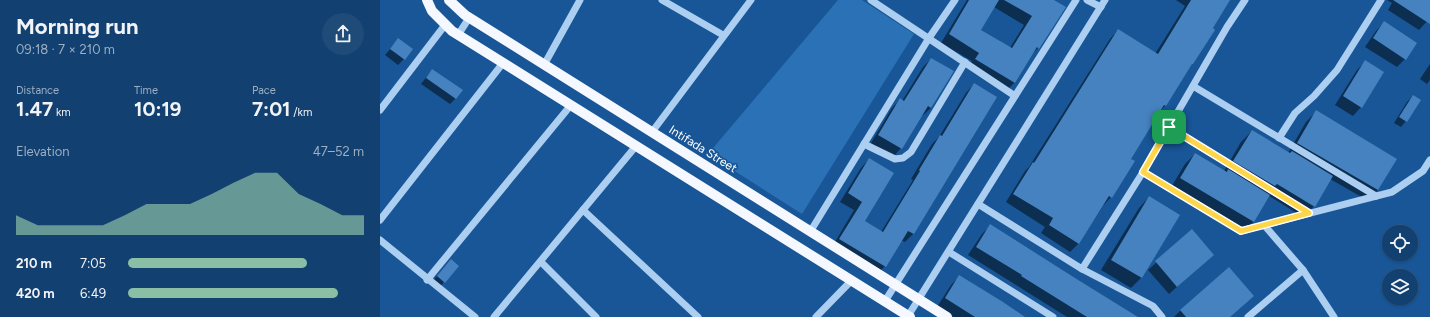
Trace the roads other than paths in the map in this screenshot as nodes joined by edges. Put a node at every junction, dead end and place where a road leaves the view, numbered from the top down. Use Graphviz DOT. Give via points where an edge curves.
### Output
graph roads {
  1 [pos="427,0"];
  2 [pos="449,0"];
  3 [pos="580,0"];
  4 [pos="662,0"];
  5 [pos="751,0"];
  6 [pos="871,0"];
  7 [pos="955,0"];
  8 [pos="1076,0"];
  9 [pos="1087,0"];
  10 [pos="1105,0"];
  11 [pos="1245,0"];
  12 [pos="1381,0"];
  13 [pos="1101,7"];
  14 [pos="469,18"];
  15 [pos="445,25"];
  16 [pos="458,34"];
  17 [pos="723,35"];
  18 [pos="929,38"];
  19 [pos="965,62"];
  20 [pos="503,63"];
  21 [pos="544,65"];
  22 [pos="1193,86"];
  23 [pos="1015,96"];
  24 [pos="571,105"];
  25 [pos="380,110"];
  26 [pos="1169,127"];
  27 [pos="652,132"];
  28 [pos="1279,138"];
  29 [pos="864,144"];
  30 [pos="636,146"];
  31 [pos="1430,160"];
  32 [pos="1143,172"];
  33 [pos="1376,196"];
  34 [pos="978,204"];
  35 [pos="583,210"];
  36 [pos="1309,213"];
  37 [pos="380,220"];
  38 [pos="1264,225"];
  39 [pos="810,232"];
  40 [pos="380,240"];
  41 [pos="949,252"];
  42 [pos="541,262"];
  43 [pos="1082,269"];
  44 [pos="1302,270"];
  45 [pos="427,280"];
  46 [pos="851,280"];
  47 [pos="895,285"];
  48 [pos="919,300"];
  49 [pos="885,302"];
  50 [pos="909,316"];
  51 [pos="475,317"];
  52 [pos="494,317"];
  53 [pos="596,317"];
  54 [pos="698,317"];
  55 [pos="816,317"];
  56 [pos="947,317"];
  57 [pos="1053,317"];
  58 [pos="1162,317"];
  59 [pos="1248,317"];
  60 [pos="1334,317"];
  1 -- 15 [label="main road" via="432,11"];
  2 -- 14 [label="main road, Intifada Street"];
  3 -- 21 [label="street"];
  4 -- 17 [label="street"];
  5 -- 17 [label="street"];
  6 -- 18 [label="street"];
  7 -- 18 [label="street"];
  8 -- 23 [label="street"];
  9 -- 13 [label="street"];
  10 -- 13 [label="street"];
  11 -- 22 [label="street"];
  12 -- 28 [label="street" via="1337,70 1295,113"];
  13 -- 34 [label="street"];
  14 -- 16 [label="street"];
  14 -- 21 [label="main road, Intifada Street"];
  15 -- 16 [label="main road"];
  15 -- 25 [label="street"];
  16 -- 20 [label="main road"];
  17 -- 27 [label="street"];
  18 -- 19 [label="street"];
  18 -- 29 [label="street"];
  19 -- 23 [label="street"];
  19 -- 29 [label="street" via="911,152 903,158 895,159"];
  20 -- 24 [label="main road"];
  20 -- 37 [label="street"];
  21 -- 27 [label="main road, Intifada Street"];
  22 -- 26 [label="street"];
  22 -- 28 [label="street"];
  23 -- 47 [label="street"];
  24 -- 30 [label="main road"];
  24 -- 45 [label="street"];
  26 -- 32 [label="street"];
  26 -- 36 [label="street"];
  27 -- 39 [label="main road, Intifada Street"];
  28 -- 33 [label="street"];
  29 -- 39 [label="street"];
  30 -- 35 [label="street"];
  30 -- 46 [label="main road"];
  31 -- 33 [label="street" via="1423,171 1392,192"];
  32 -- 38 [label="street" via="1241,231"];
  32 -- 43 [label="street"];
  33 -- 36 [label="street"];
  34 -- 41 [label="street"];
  34 -- 43 [label="street"];
  35 -- 42 [label="street"];
  35 -- 54 [label="street"];
  36 -- 38 [label="street"];
  38 -- 44 [label="street"];
  39 -- 47 [label="main road, Intifada Street"];
  40 -- 45 [label="street"];
  41 -- 48 [label="street"];
  41 -- 57 [label="street"];
  42 -- 52 [label="street"];
  42 -- 53 [label="street"];
  43 -- 58 [label="street" via="1153,306"];
  44 -- 59 [label="street"];
  44 -- 60 [label="street"];
  45 -- 51 [label="street"];
  46 -- 49 [label="main road"];
  46 -- 55 [label="street"];
  47 -- 48 [label="main road, Intifada Street"];
  47 -- 49 [label="street"];
  48 -- 50 [label="street"];
  48 -- 56 [label="main road, Intifada Street"];
  49 -- 50 [label="main road"];
}
